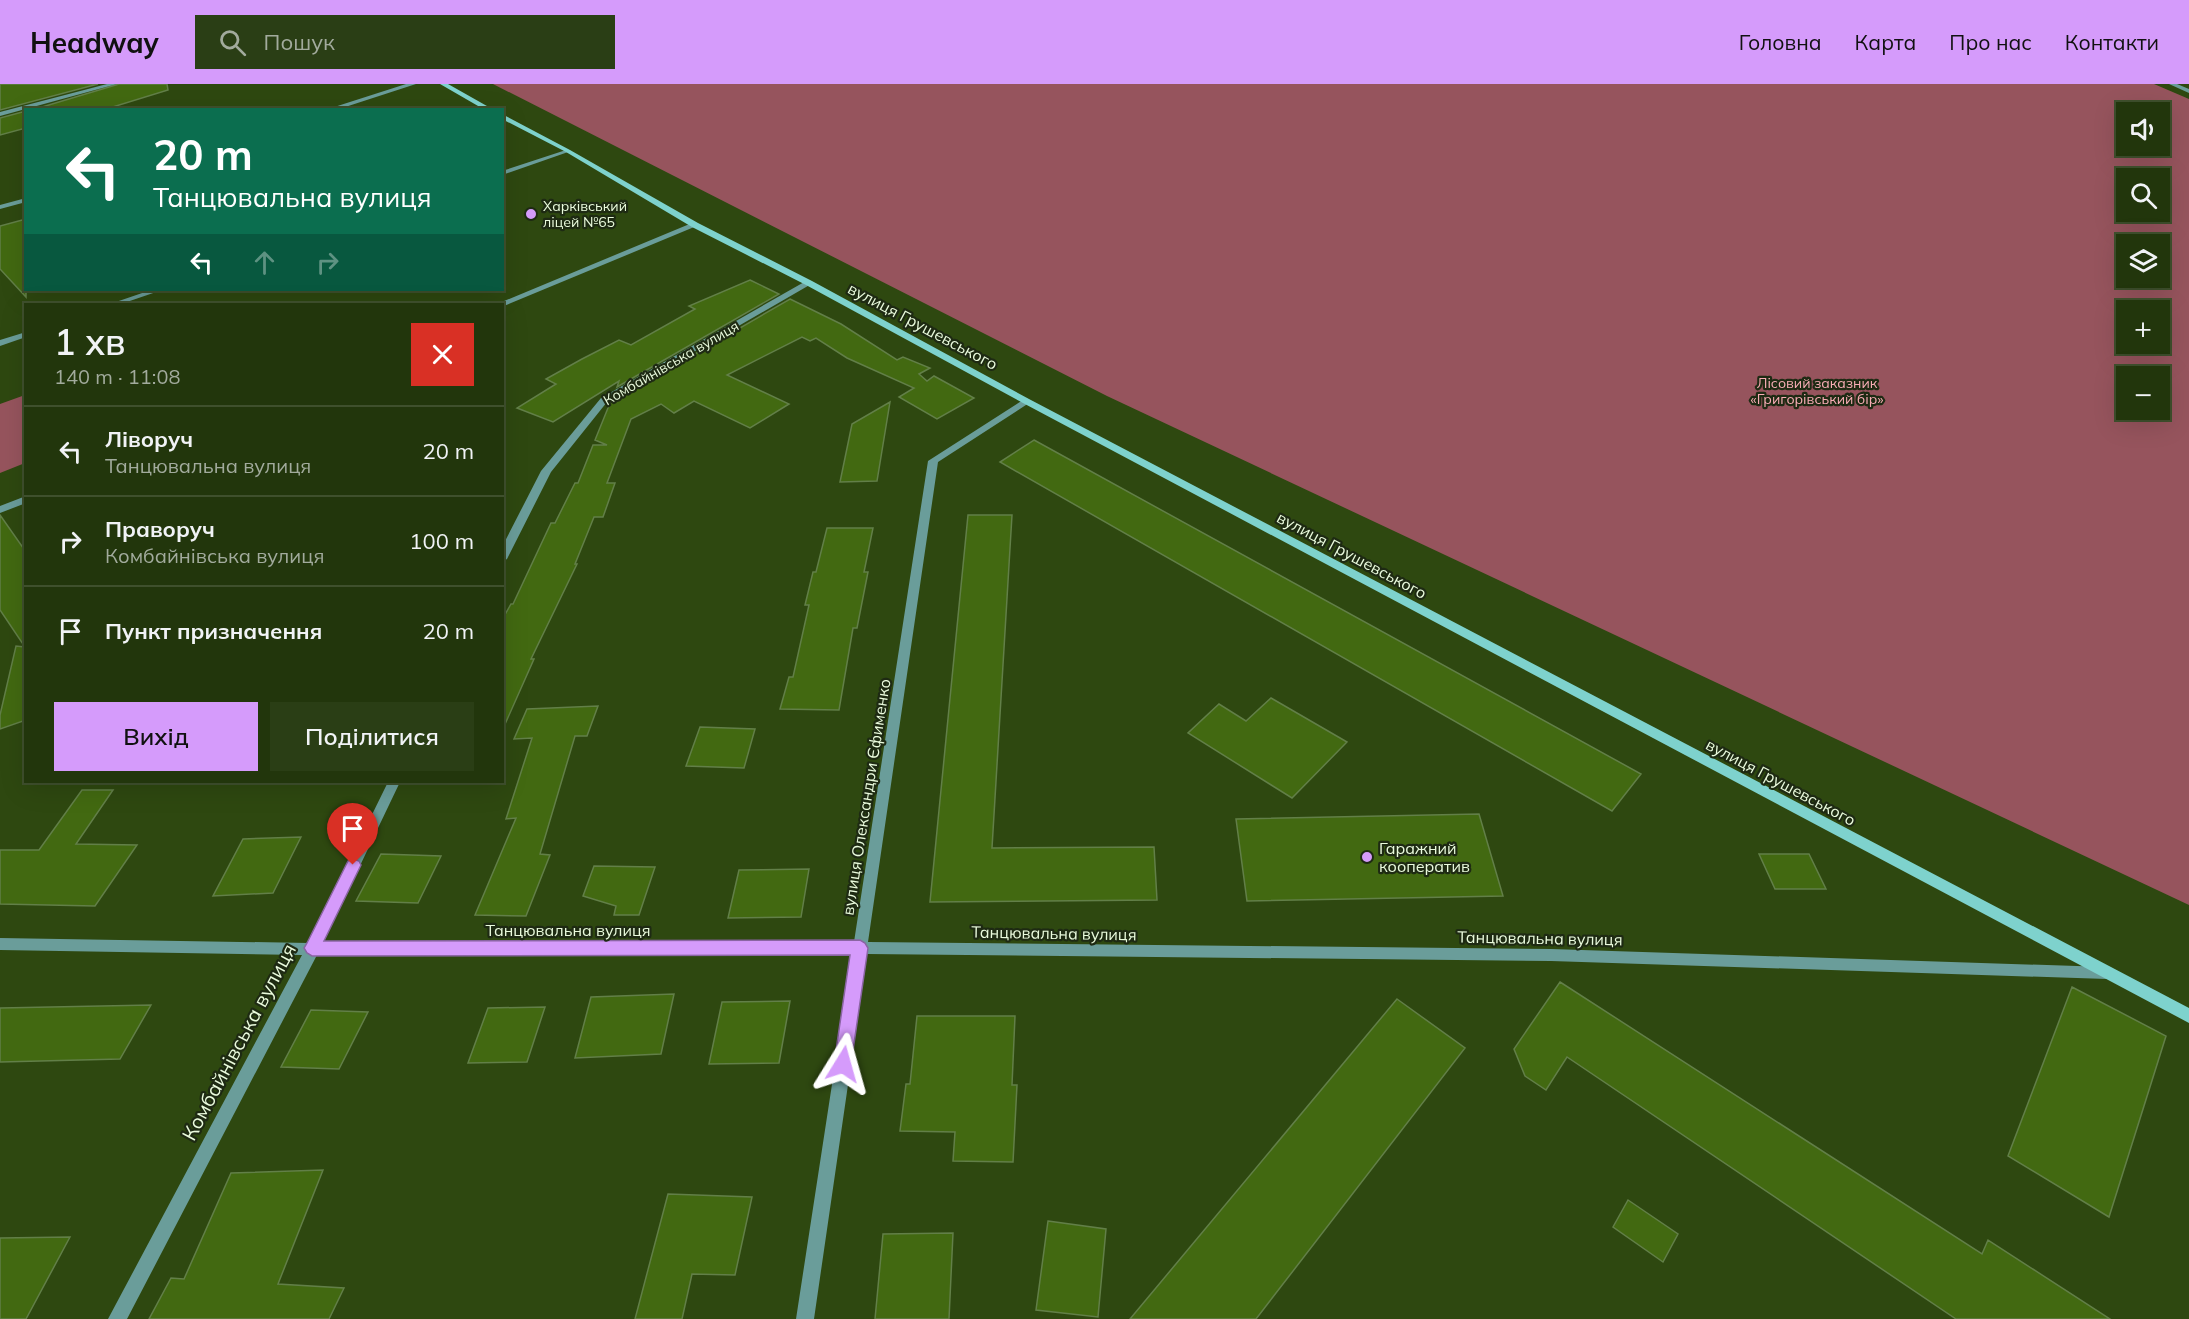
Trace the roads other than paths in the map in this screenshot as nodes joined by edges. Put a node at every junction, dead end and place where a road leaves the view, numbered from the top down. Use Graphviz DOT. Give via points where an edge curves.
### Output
graph roads {
  1 [pos="114,84"];
  2 [pos="414,84"];
  3 [pos="443,84"];
  4 [pos="2172,84"];
  5 [pos="2189,91"];
  6 [pos="335,108"];
  7 [pos="487,108"];
  8 [pos="0,114"];
  9 [pos="504,117"];
  10 [pos="568,151"];
  11 [pos="504,172"];
  12 [pos="24,201"];
  13 [pos="0,207"];
  14 [pos="695,225"];
  15 [pos="809,283"];
  16 [pos="155,291"];
  17 [pos="117,303"];
  18 [pos="503,303"];
  19 [pos="24,335"];
  20 [pos="0,343"];
  21 [pos="1026,401"];
  22 [pos="24,500"];
  23 [pos="0,510"];
  24 [pos="504,555"];
  25 [pos="394,783"];
  26 [pos="0,944"];
  27 [pos="312,948"];
  28 [pos="860,948"];
  29 [pos="2107,973"];
  30 [pos="2189,1016"];
  31 [pos="117,1319"];
  32 [pos="805,1319"];
  1 -- 8 [label="street"];
  2 -- 6 [label="street"];
  3 -- 7 [label="street"];
  4 -- 5 [label="street"];
  9 -- 10 [label="street, вулиця Грушевського"];
  10 -- 11 [label="street"];
  10 -- 14 [label="street, вулиця Грушевського"];
  12 -- 13 [label="street"];
  14 -- 15 [label="street, вулиця Грушевського"];
  14 -- 18 [label="street"];
  15 -- 21 [label="street, вулиця Грушевського"];
  15 -- 24 [label="street, Комбайнівська вулиця" via="604,400 546,471"];
  16 -- 17 [label="street"];
  19 -- 20 [label="street"];
  21 -- 28 [label="street, вулиця Олександри Єфименко" via="933,461"];
  21 -- 29 [label="street, вулиця Грушевського"];
  22 -- 23 [label="street"];
  25 -- 27 [label="street, Комбайнівська вулиця"];
  26 -- 27 [label="street, Танцювальна вулиця"];
  27 -- 28 [label="street, Танцювальна вулиця"];
  27 -- 31 [label="street, Комбайнівська вулиця"];
  28 -- 29 [label="street, Танцювальна вулиця" via="1551,956"];
  28 -- 32 [label="street, вулиця Олександри Єфименко"];
  29 -- 30 [label="street, вулиця Грушевського"];
}
